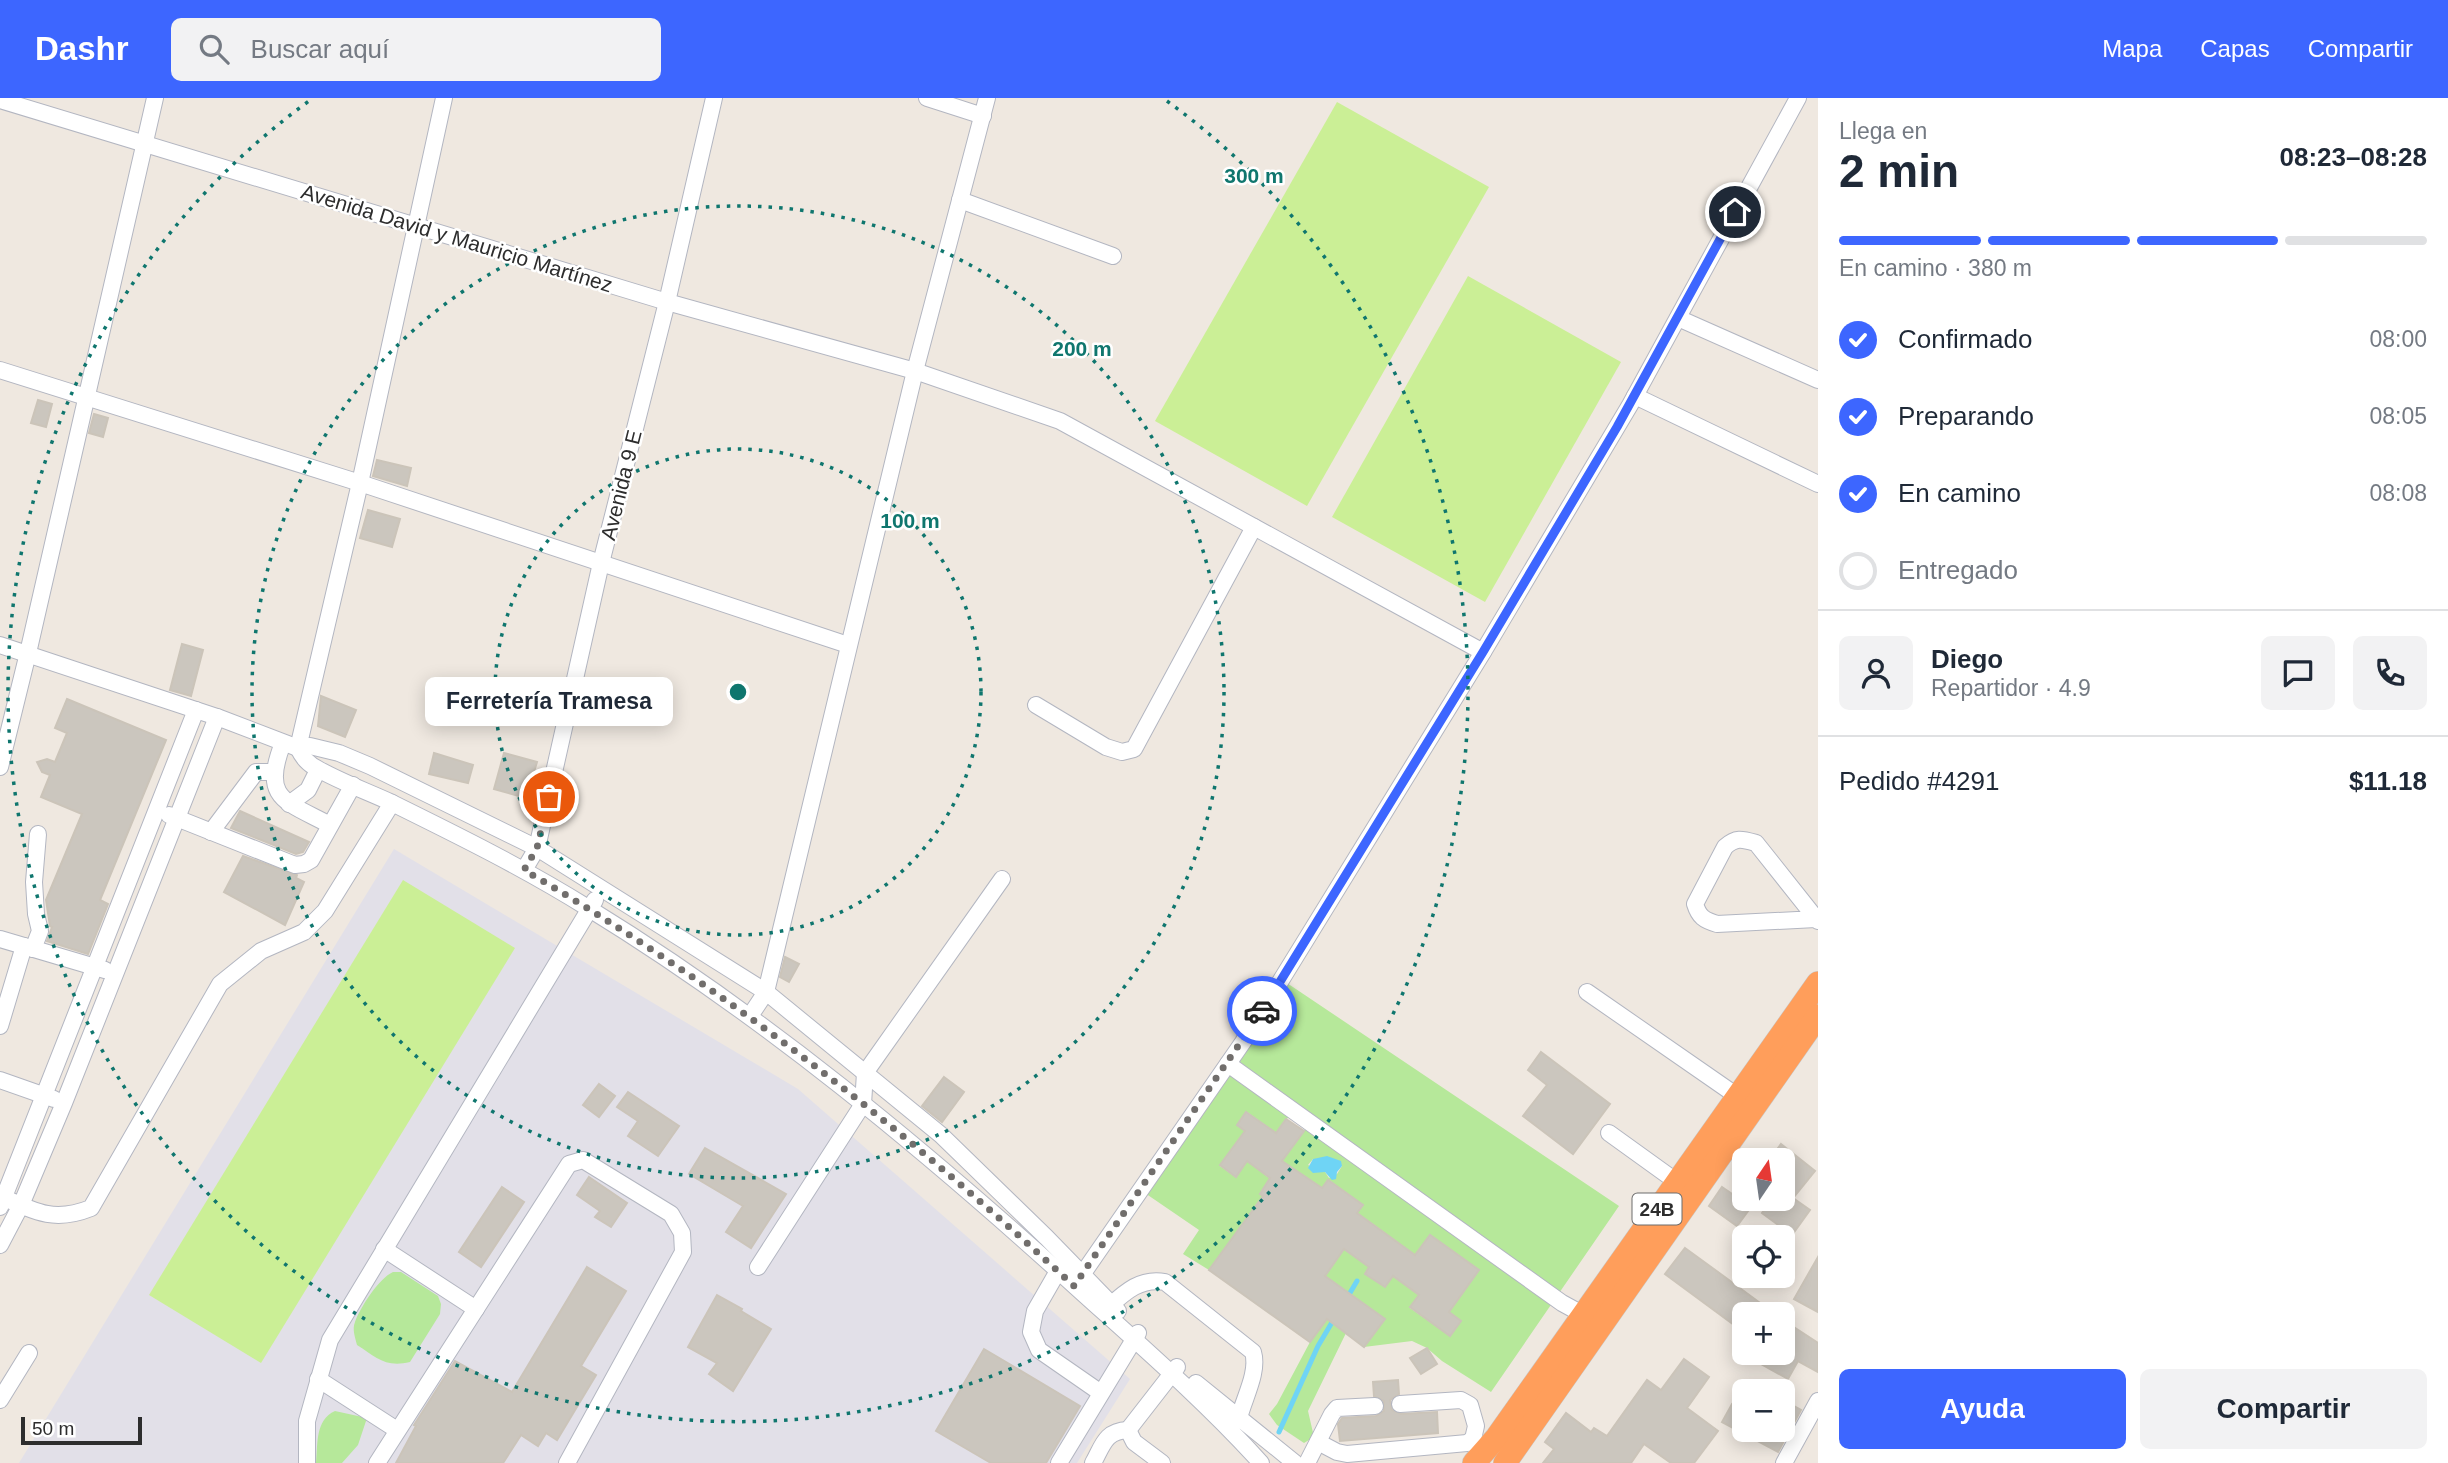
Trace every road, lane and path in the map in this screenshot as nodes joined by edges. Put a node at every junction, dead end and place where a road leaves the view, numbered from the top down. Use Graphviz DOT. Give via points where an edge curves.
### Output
graph roads {
  1 [pos="155,98"];
  2 [pos="444,98"];
  3 [pos="714,98"];
  4 [pos="927,98"];
  5 [pos="987,98"];
  6 [pos="1798,98"];
  7 [pos="0,100"];
  8 [pos="983,116"];
  9 [pos="145,145"];
  10 [pos="960,200"];
  11 [pos="418,225"];
  12 [pos="1113,256"];
  13 [pos="667,302"];
  14 [pos="1678,318"];
  15 [pos="0,370"];
  16 [pos="915,371"];
  17 [pos="1818,380"];
  18 [pos="86,396"];
  19 [pos="1635,396"];
  20 [pos="360,482"];
  21 [pos="1818,484"];
  22 [pos="1254,527"];
  23 [pos="601,563"];
  24 [pos="0,645"];
  25 [pos="848,645"];
  26 [pos="1483,652"];
  27 [pos="28,653"];
  28 [pos="1036,705"];
  29 [pos="196,710"];
  30 [pos="218,717"];
  31 [pos="290,745"];
  32 [pos="0,767"];
  33 [pos="318,770"];
  34 [pos="274,772"];
  35 [pos="354,785"];
  36 [pos="392,803"];
  37 [pos="289,804"];
  38 [pos="157,811"];
  39 [pos="178,819"];
  40 [pos="330,825"];
  41 [pos="211,831"];
  42 [pos="38,834"];
  43 [pos="537,848"];
  44 [pos="524,870"];
  45 [pos="1002,879"];
  46 [pos="602,889"];
  47 [pos="589,908"];
  48 [pos="1817,920"];
  49 [pos="0,939"];
  50 [pos="29,948"];
  51 [pos="96,967"];
  52 [pos="116,974"];
  53 [pos="1818,983"];
  54 [pos="766,992"];
  55 [pos="1587,992"];
  56 [pos="750,1016"];
  57 [pos="1818,1016"];
  58 [pos="0,1026"];
  59 [pos="1228,1064"];
  60 [pos="865,1073"];
  61 [pos="0,1080"];
  62 [pos="45,1096"];
  63 [pos="1737,1096"];
  64 [pos="64,1103"];
  65 [pos="863,1104"];
  66 [pos="1609,1133"];
  67 [pos="1677,1182"];
  68 [pos="2,1202"];
  69 [pos="21,1205"];
  70 [pos="6,1224"];
  71 [pos="0,1245"];
  72 [pos="384,1249"];
  73 [pos="758,1267"];
  74 [pos="1058,1271"];
  75 [pos="1079,1280"];
  76 [pos="1107,1308"];
  77 [pos="476,1310"];
  78 [pos="1584,1315"];
  79 [pos="1136,1336"];
  80 [pos="29,1353"];
  81 [pos="1174,1371"];
  82 [pos="317,1378"];
  83 [pos="1101,1394"];
  84 [pos="0,1399"];
  85 [pos="1818,1401"];
  86 [pos="1400,1404"];
  87 [pos="1375,1406"];
  88 [pos="1234,1424"];
  89 [pos="1476,1426"];
  90 [pos="397,1430"];
  91 [pos="1128,1430"];
  92 [pos="1497,1437"];
  93 [pos="1318,1441"];
  94 [pos="1334,1458"];
  95 [pos="1510,1461"];
  96 [pos="307,1463"];
  97 [pos="377,1463"];
  98 [pos="567,1463"];
  99 [pos="1059,1463"];
  100 [pos="1093,1463"];
  101 [pos="1162,1463"];
  102 [pos="1261,1463"];
  103 [pos="1295,1463"];
  104 [pos="1307,1463"];
  105 [pos="1474,1463"];
  106 [pos="1784,1463"];
  1 -- 9 [label="street"];
  2 -- 11 [label="street"];
  3 -- 13 [label="street, Avenida 9 E"];
  4 -- 8 [label="street"];
  5 -- 8 [label="street"];
  6 -- 14 [label="street"];
  7 -- 9 [label="street, Avenida David y Mauricio Martínez"];
  8 -- 10 [label="street"];
  9 -- 11 [label="street, Avenida David y Mauricio Martínez"];
  9 -- 18 [label="street"];
  10 -- 12 [label="street"];
  10 -- 16 [label="street"];
  11 -- 13 [label="street, Avenida David y Mauricio Martínez"];
  11 -- 20 [label="street"];
  13 -- 16 [label="street, Avenida David y Mauricio Martínez"];
  13 -- 23 [label="street, Avenida 9 E"];
  14 -- 17 [label="street"];
  14 -- 19 [label="street"];
  15 -- 18 [label="street"];
  16 -- 22 [label="street, Avenida David y Mauricio Martínez" via="1060,421"];
  16 -- 25 [label="street"];
  18 -- 20 [label="street"];
  18 -- 27 [label="street"];
  19 -- 21 [label="street"];
  19 -- 26 [label="street"];
  20 -- 23 [label="street"];
  20 -- 31 [label="street"];
  22 -- 26 [label="street, Avenida David y Mauricio Martínez"];
  22 -- 28 [label="street" via="1135,749 1122,752 1106,747"];
  23 -- 25 [label="street"];
  23 -- 43 [label="street, Avenida 9 E"];
  24 -- 27 [label="street"];
  25 -- 54 [label="street"];
  26 -- 59 [label="street"];
  27 -- 29 [label="street"];
  27 -- 32 [label="street"];
  29 -- 30 [label="street"];
  29 -- 38 [label="street"];
  30 -- 31 [label="street"];
  30 -- 39 [label="street"];
  31 -- 33 [label="street"];
  31 -- 34 [label="street"];
  31 -- 43 [label="street" via="310,746 370,766"];
  33 -- 35 [label="street"];
  33 -- 37 [label="street" via="308,790"];
  34 -- 37 [label="street" via="278,792"];
  34 -- 41 [label="street" via="256,772"];
  35 -- 36 [label="street"];
  35 -- 40 [label="street"];
  36 -- 44 [label="street"];
  36 -- 69 [label="street" via="325,911 304,932 261,951 220,984 91,1208 71,1216 39,1213"];
  37 -- 40 [label="street"];
  38 -- 39 [label="street"];
  38 -- 51 [label="street"];
  39 -- 41 [label="street"];
  39 -- 52 [label="street"];
  40 -- 41 [label="street" via="311,860 295,865"];
  42 -- 50 [label="street" via="34,882 40,931"];
  43 -- 44 [label="street, Avenida 9 E"];
  43 -- 46 [label="street"];
  44 -- 47 [label="street"];
  45 -- 60 [label="street"];
  46 -- 47 [label="street"];
  46 -- 54 [label="street"];
  47 -- 56 [label="street"];
  47 -- 72 [label="street"];
  48 -- 48 [label="street" via="1756,843 1741,838 1724,847 1695,904 1699,915 1717,924"];
  49 -- 50 [label="street"];
  50 -- 51 [label="street"];
  50 -- 58 [label="street"];
  51 -- 52 [label="street"];
  51 -- 62 [label="street"];
  52 -- 64 [label="street"];
  53 -- 63 [label="highway, 24B"];
  54 -- 56 [label="street"];
  54 -- 60 [label="street"];
  55 -- 63 [label="street"];
  56 -- 65 [label="street"];
  57 -- 95 [label="highway, 24B"];
  59 -- 75 [label="street"];
  59 -- 78 [label="street"];
  60 -- 65 [label="street"];
  60 -- 75 [label="street" via="941,1135"];
  61 -- 62 [label="street"];
  62 -- 64 [label="street"];
  62 -- 68 [label="street"];
  63 -- 67 [label="highway, 24B"];
  64 -- 69 [label="street"];
  65 -- 73 [label="street"];
  65 -- 74 [label="street"];
  66 -- 67 [label="street"];
  67 -- 78 [label="highway, 24B"];
  68 -- 69 [label="street"];
  69 -- 70 [label="street"];
  70 -- 71 [label="street"];
  72 -- 77 [label="street"];
  72 -- 82 [label="street" via="330,1340"];
  74 -- 75 [label="street"];
  74 -- 83 [label="street" via="1035,1311 1031,1332 1039,1350"];
  75 -- 76 [label="street"];
  76 -- 79 [label="street"];
  76 -- 88 [label="street" via="1140,1282 1165,1282 1253,1352 1256,1361"];
  77 -- 90 [label="street"];
  77 -- 98 [label="street" via="569,1164 583,1160 671,1214 682,1233 683,1252"];
  78 -- 92 [label="highway, 24B"];
  79 -- 81 [label="street"];
  79 -- 83 [label="street"];
  80 -- 84 [label="street"];
  81 -- 88 [label="street"];
  81 -- 91 [label="street"];
  82 -- 90 [label="street"];
  82 -- 96 [label="street" via="307,1421"];
  83 -- 99 [label="street"];
  85 -- 106 [label="street"];
  86 -- 89 [label="street" via="1461,1400 1470,1405"];
  87 -- 93 [label="street" via="1337,1408"];
  88 -- 102 [label="street"];
  88 -- 103 [label="street"];
  89 -- 92 [label="street"];
  89 -- 94 [label="street" via="1474,1438 1467,1443"];
  90 -- 97 [label="street"];
  91 -- 100 [label="street" via="1110,1434"];
  91 -- 101 [label="street" via="1135,1442"];
  92 -- 105 [label="highway, 24B"];
  93 -- 94 [label="street"];
  93 -- 104 [label="street"];
}
